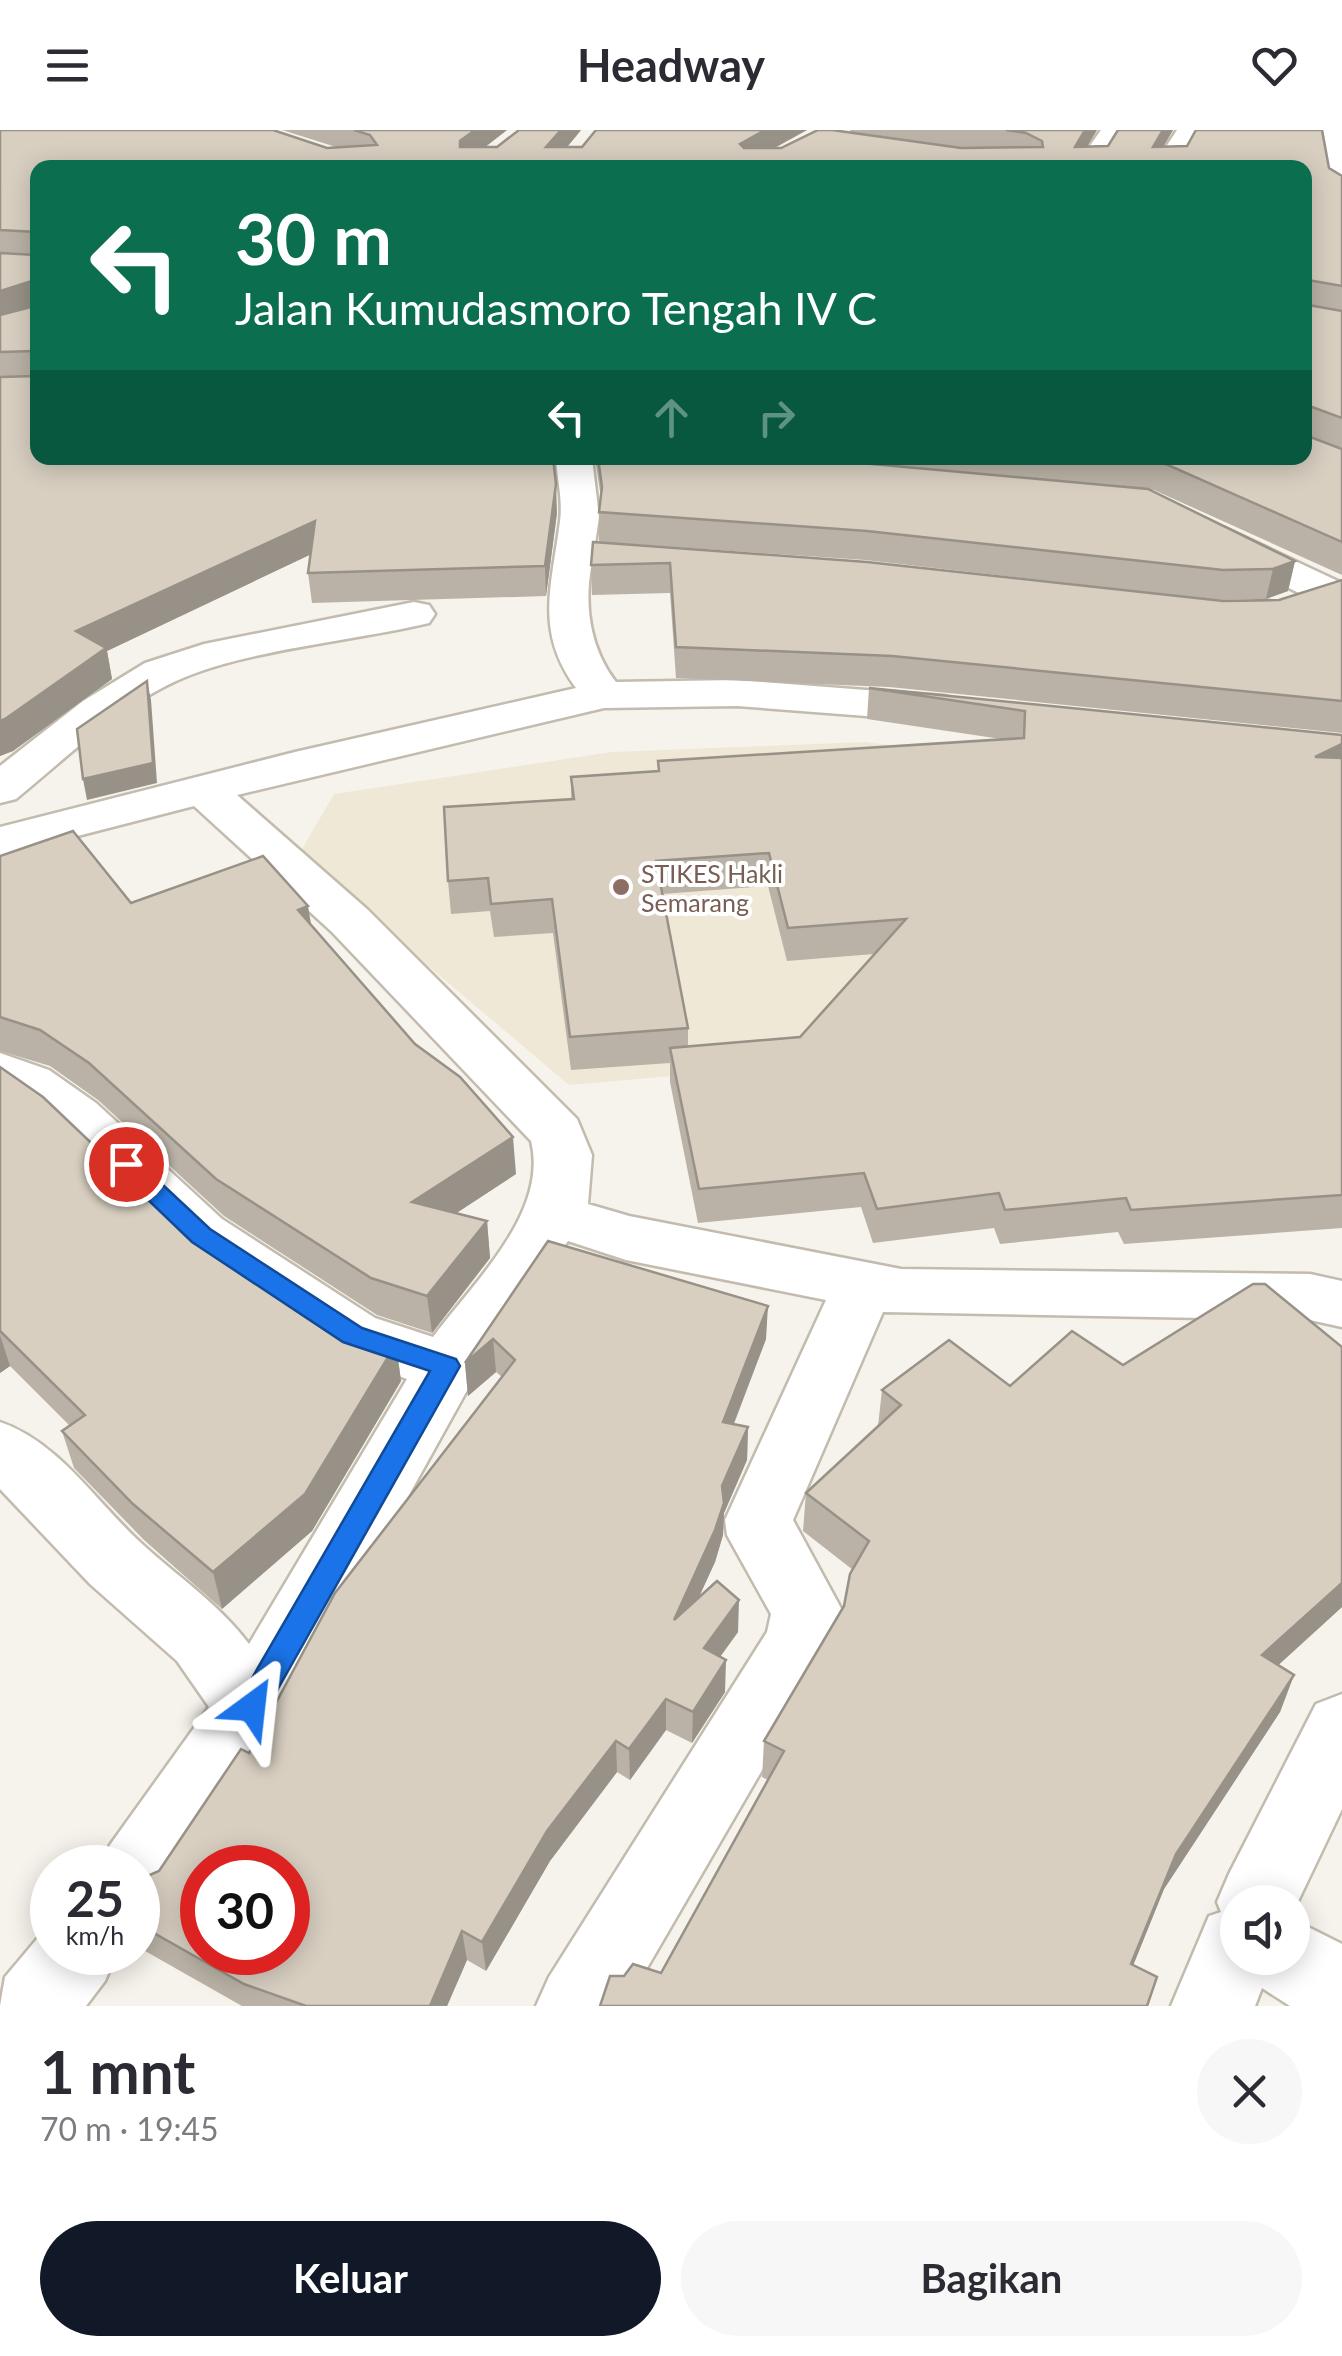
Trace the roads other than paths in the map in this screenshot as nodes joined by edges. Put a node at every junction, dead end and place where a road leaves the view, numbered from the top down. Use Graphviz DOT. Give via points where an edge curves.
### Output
graph roads {
  1 [pos="1114,130"];
  2 [pos="1190,130"];
  3 [pos="1329,130"];
  4 [pos="1093,160"];
  5 [pos="1171,160"];
  6 [pos="1331,192"];
  7 [pos="575,465"];
  8 [pos="1185,520"];
  9 [pos="574,555"];
  10 [pos="710,565"];
  11 [pos="1338,593"];
  12 [pos="1286,610"];
  13 [pos="414,614"];
  14 [pos="604,695"];
  15 [pos="980,713"];
  16 [pos="0,789"];
  17 [pos="206,792"];
  18 [pos="0,842"];
  19 [pos="0,1071"];
  20 [pos="555,1216"];
  21 [pos="864,1285"];
  22 [pos="1342,1304"];
  23 [pos="446,1366"];
  24 [pos="0,1449"];
  25 [pos="252,1707"];
  26 [pos="1340,1737"];
  27 [pos="157,1845"];
  28 [pos="1265,1885"];
  29 [pos="58,1975"];
  30 [pos="1226,1975"];
  31 [pos="34,2006"];
  32 [pos="578,2006"];
  33 [pos="1213,2006"];
  1 -- 4 [label="street"];
  2 -- 5 [label="street"];
  3 -- 6 [label="street"];
  7 -- 9 [label="street" via="580,517"];
  8 -- 11 [label="street"];
  9 -- 10 [label="street"];
  9 -- 14 [label="street" via="567,590 573,642"];
  11 -- 12 [label="street"];
  13 -- 16 [label="street" via="160,672 83,721"];
  14 -- 15 [label="street" via="737,692"];
  14 -- 17 [label="street"];
  17 -- 18 [label="street"];
  17 -- 20 [label="street" via="350,921 557,1133 566,1178"];
  19 -- 23 [label="street" via="76,1117 201,1235 352,1335"];
  20 -- 21 [label="street" via="626,1238"];
  20 -- 23 [label="street"];
  21 -- 22 [label="street" via="901,1292 1310,1297"];
  21 -- 32 [label="street" via="759,1520 807,1612 801,1641"];
  23 -- 25 [label="street"];
  24 -- 25 [label="street" via="203,1640"];
  25 -- 27 [label="street"];
  26 -- 28 [label="street"];
  29 -- 31 [label="street"];
  30 -- 33 [label="street"];
}
